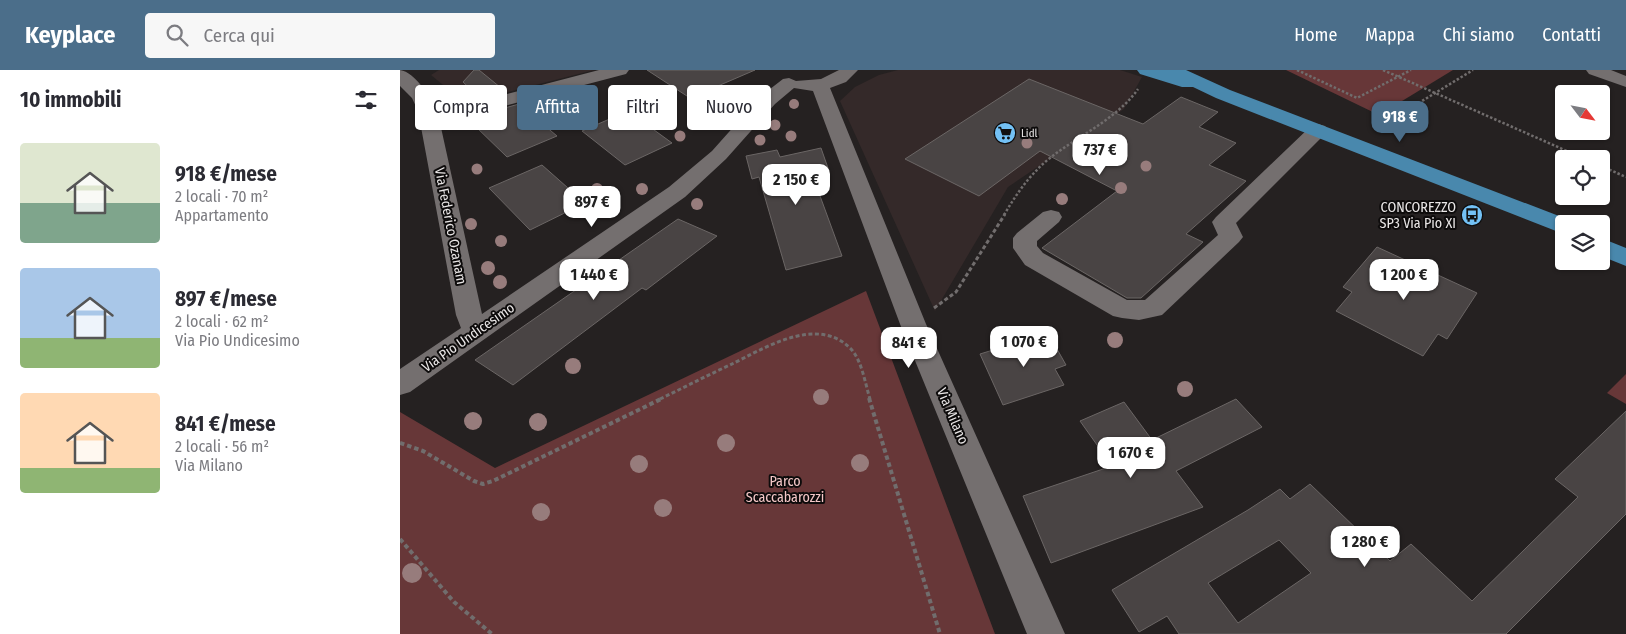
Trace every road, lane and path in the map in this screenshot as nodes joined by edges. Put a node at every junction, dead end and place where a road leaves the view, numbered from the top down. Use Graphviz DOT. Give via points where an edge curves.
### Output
graph roads {
  1 [pos="620,70"];
  2 [pos="850,70"];
  3 [pos="1170,70"];
  4 [pos="1297,70"];
  5 [pos="1382,70"];
  6 [pos="1411,70"];
  7 [pos="1473,70"];
  8 [pos="1595,70"];
  9 [pos="400,75"];
  10 [pos="785,76"];
  11 [pos="1397,77"];
  12 [pos="1143,78"];
  13 [pos="1626,82"];
  14 [pos="820,85"];
  15 [pos="415,91"];
  16 [pos="1435,93"];
  17 [pos="1223,94"];
  18 [pos="507,100"];
  19 [pos="432,130"];
  20 [pos="1318,130"];
  21 [pos="1352,144"];
  22 [pos="1565,150"];
  23 [pos="1610,170"];
  24 [pos="1626,177"];
  25 [pos="1051,217"];
  26 [pos="1555,223"];
  27 [pos="1610,240"];
  28 [pos="1626,245"];
  29 [pos="1610,250"];
  30 [pos="1626,258"];
  31 [pos="913,324"];
  32 [pos="476,331"];
  33 [pos="400,384"];
  34 [pos="400,442"];
  35 [pos="400,539"];
  36 [pos="492,634"];
  37 [pos="940,634"];
  38 [pos="1046,634"];
  1 -- 18 [label="street"];
  2 -- 14 [label="street" via="838,80"];
  3 -- 17 [label="main road"];
  4 -- 11 [label="path" via="1357,98"];
  5 -- 11 [label="path"];
  6 -- 11 [label="path"];
  7 -- 16 [label="path"];
  8 -- 13 [label="street"];
  9 -- 15 [label="street, Via Federico Ozanam"];
  10 -- 14 [label="street" via="809,86"];
  10 -- 32 [label="street, Via Pio Undicesimo" via="772,96 725,148 686,184"];
  11 -- 16 [label="path"];
  12 -- 17 [label="main road"];
  12 -- 31 [label="path" via="1131,99 1112,116 1050,158 1025,181 956,292"];
  14 -- 31 [label="street, Via Milano"];
  16 -- 21 [label="path"];
  16 -- 22 [label="path"];
  17 -- 20 [label="main road"];
  19 -- 32 [label="street, Via Federico Ozanam" via="469,315"];
  20 -- 21 [label="main road"];
  20 -- 25 [label="street" via="1224,222 1230,238 1153,308 1139,311 1122,309 1034,259 1025,248 1026,238"];
  21 -- 26 [label="main road"];
  23 -- 24 [label="path"];
  27 -- 28 [label="main road"];
  29 -- 30 [label="main road"];
  31 -- 38 [label="street, Via Milano"];
  32 -- 33 [label="street, Via Pio Undicesimo"];
  34 -- 37 [label="path" via="483,484 781,340 815,334 831,337 849,346 857,358"];
  35 -- 36 [label="path" via="446,591"];
}
